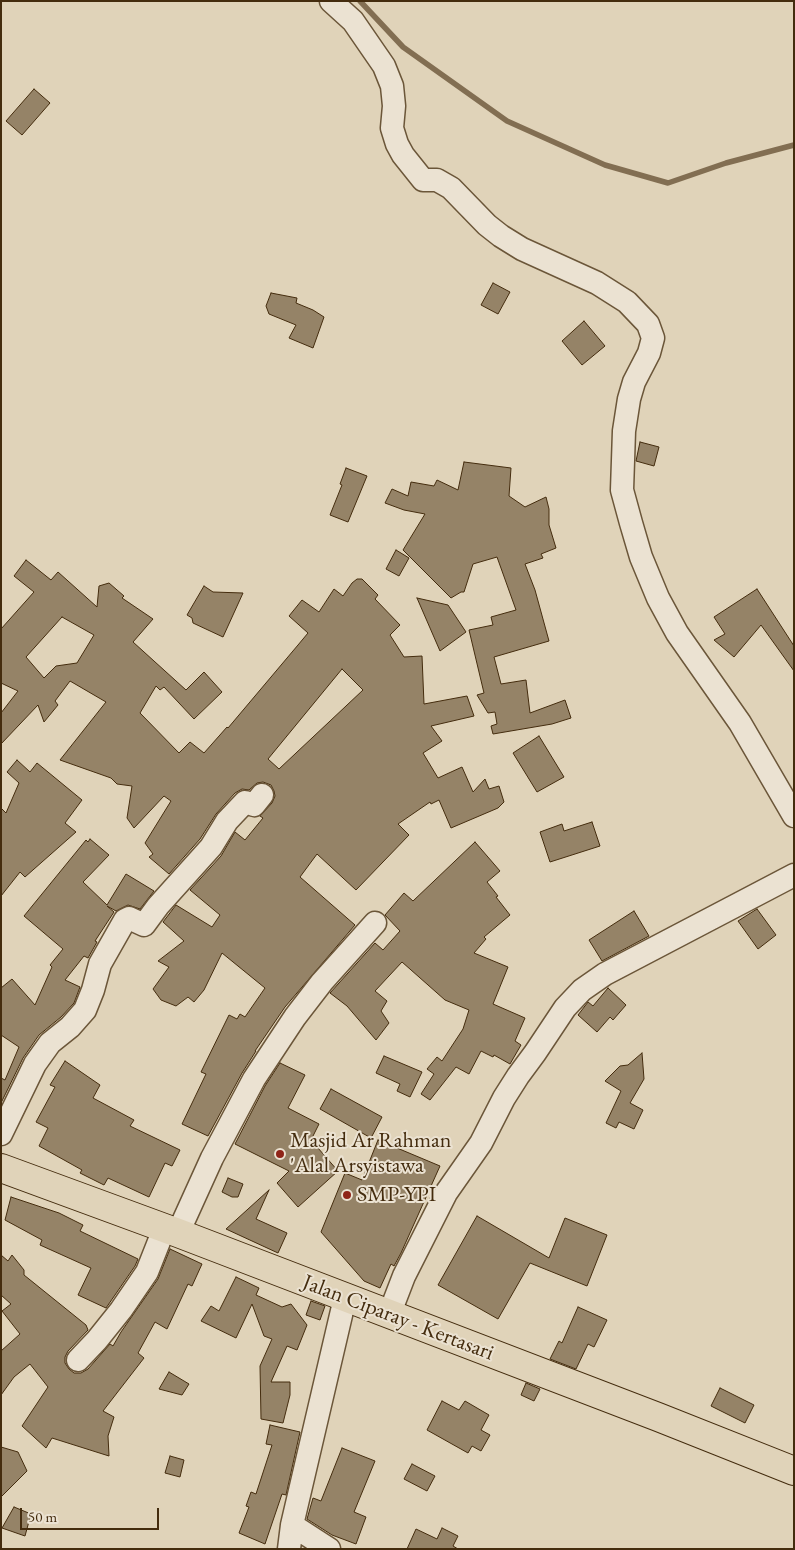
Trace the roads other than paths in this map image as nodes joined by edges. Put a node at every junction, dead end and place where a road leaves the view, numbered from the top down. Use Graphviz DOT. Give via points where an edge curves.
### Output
graph roads {
  1 [pos="331,1"];
  2 [pos="262,794"];
  3 [pos="794,816"];
  4 [pos="794,875"];
  5 [pos="375,923"];
  6 [pos="1,1134"];
  7 [pos="1,1168"];
  8 [pos="171,1231"];
  9 [pos="345,1298"];
  10 [pos="389,1316"];
  11 [pos="78,1360"];
  12 [pos="794,1471"];
  13 [pos="292,1525"];
  14 [pos="289,1549"];
  15 [pos="329,1549"];
  1 -- 3 [label="street" via="353,21 384,66 392,86 392,128 397,144 423,180 437,180 451,188 501,236 597,283 627,302 648,324 653,338 629,399 622,490 641,557 677,633 740,723"];
  2 -- 6 [label="street" via="254,805 245,802 226,821 211,847 144,925 129,918 125,920 100,964 85,1010 50,1043"];
  4 -- 10 [label="street" via="605,974 582,990 565,1008 504,1098 481,1144 446,1193 404,1276"];
  5 -- 8 [label="street" via="295,1017 254,1079"];
  7 -- 8 [label="main road, Jalan Ciparay - Kertasari"];
  8 -- 9 [label="main road, Jalan Ciparay - Kertasari"];
  8 -- 11 [label="street" via="121,1310"];
  9 -- 10 [label="main road, Jalan Ciparay - Kertasari"];
  9 -- 13 [label="street"];
  10 -- 12 [label="main road, Jalan Ciparay - Kertasari"];
  13 -- 14 [label="street"];
  13 -- 15 [label="street"];
}
